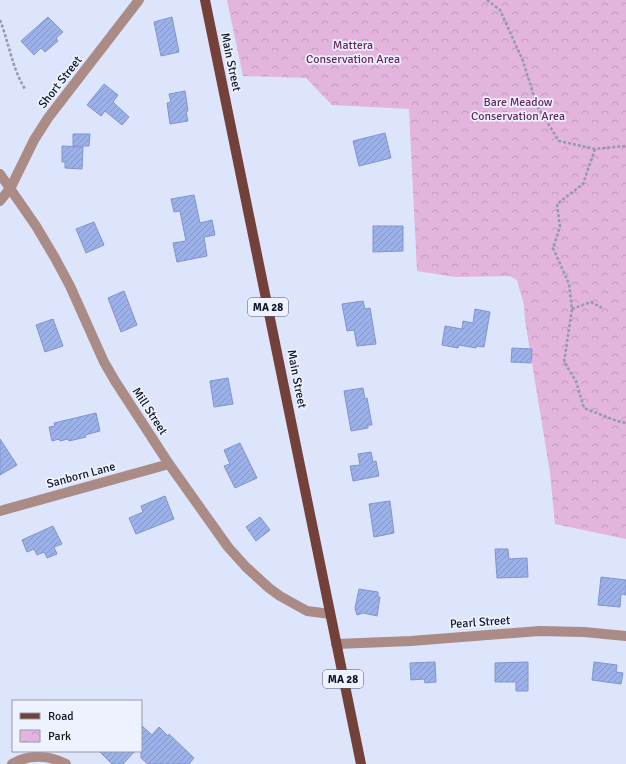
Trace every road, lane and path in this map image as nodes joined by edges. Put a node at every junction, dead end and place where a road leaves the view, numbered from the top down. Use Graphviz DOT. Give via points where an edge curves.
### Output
graph roads {
  1 [pos="139,0"];
  2 [pos="205,0"];
  3 [pos="487,0"];
  4 [pos="0,20"];
  5 [pos="24,89"];
  6 [pos="626,146"];
  7 [pos="595,149"];
  8 [pos="0,174"];
  9 [pos="10,187"];
  10 [pos="0,201"];
  11 [pos="602,308"];
  12 [pos="572,309"];
  13 [pos="626,423"];
  14 [pos="169,464"];
  15 [pos="0,510"];
  16 [pos="330,614"];
  17 [pos="626,636"];
  18 [pos="336,644"];
  19 [pos="12,764"];
  20 [pos="66,764"];
  21 [pos="361,764"];
  1 -- 9 [label="street, Short Street" via="48,118"];
  2 -- 16 [label="main road, Main Street / MA 28"];
  3 -- 7 [label="path" via="500,10 523,61 537,106 559,141"];
  4 -- 5 [label="path" via="17,77"];
  6 -- 7 [label="path"];
  7 -- 12 [label="path" via="583,184 556,204 560,227 553,248 569,284"];
  8 -- 9 [label="street, Mill Street"];
  9 -- 10 [label="street, Short Street"];
  9 -- 14 [label="street, Mill Street" via="59,265 109,372"];
  11 -- 12 [label="path" via="592,302"];
  12 -- 13 [label="path" via="564,362 576,380 584,408"];
  14 -- 15 [label="street, Sanborn Lane"];
  14 -- 16 [label="street, Mill Street" via="228,547 246,567 289,602 307,612"];
  16 -- 18 [label="main road, Main Street / MA 28"];
  17 -- 18 [label="street, Pearl Street" via="539,631"];
  18 -- 21 [label="main road, Main Street / MA 28"];
  19 -- 20 [label="street" via="35,757 55,759"];
}
